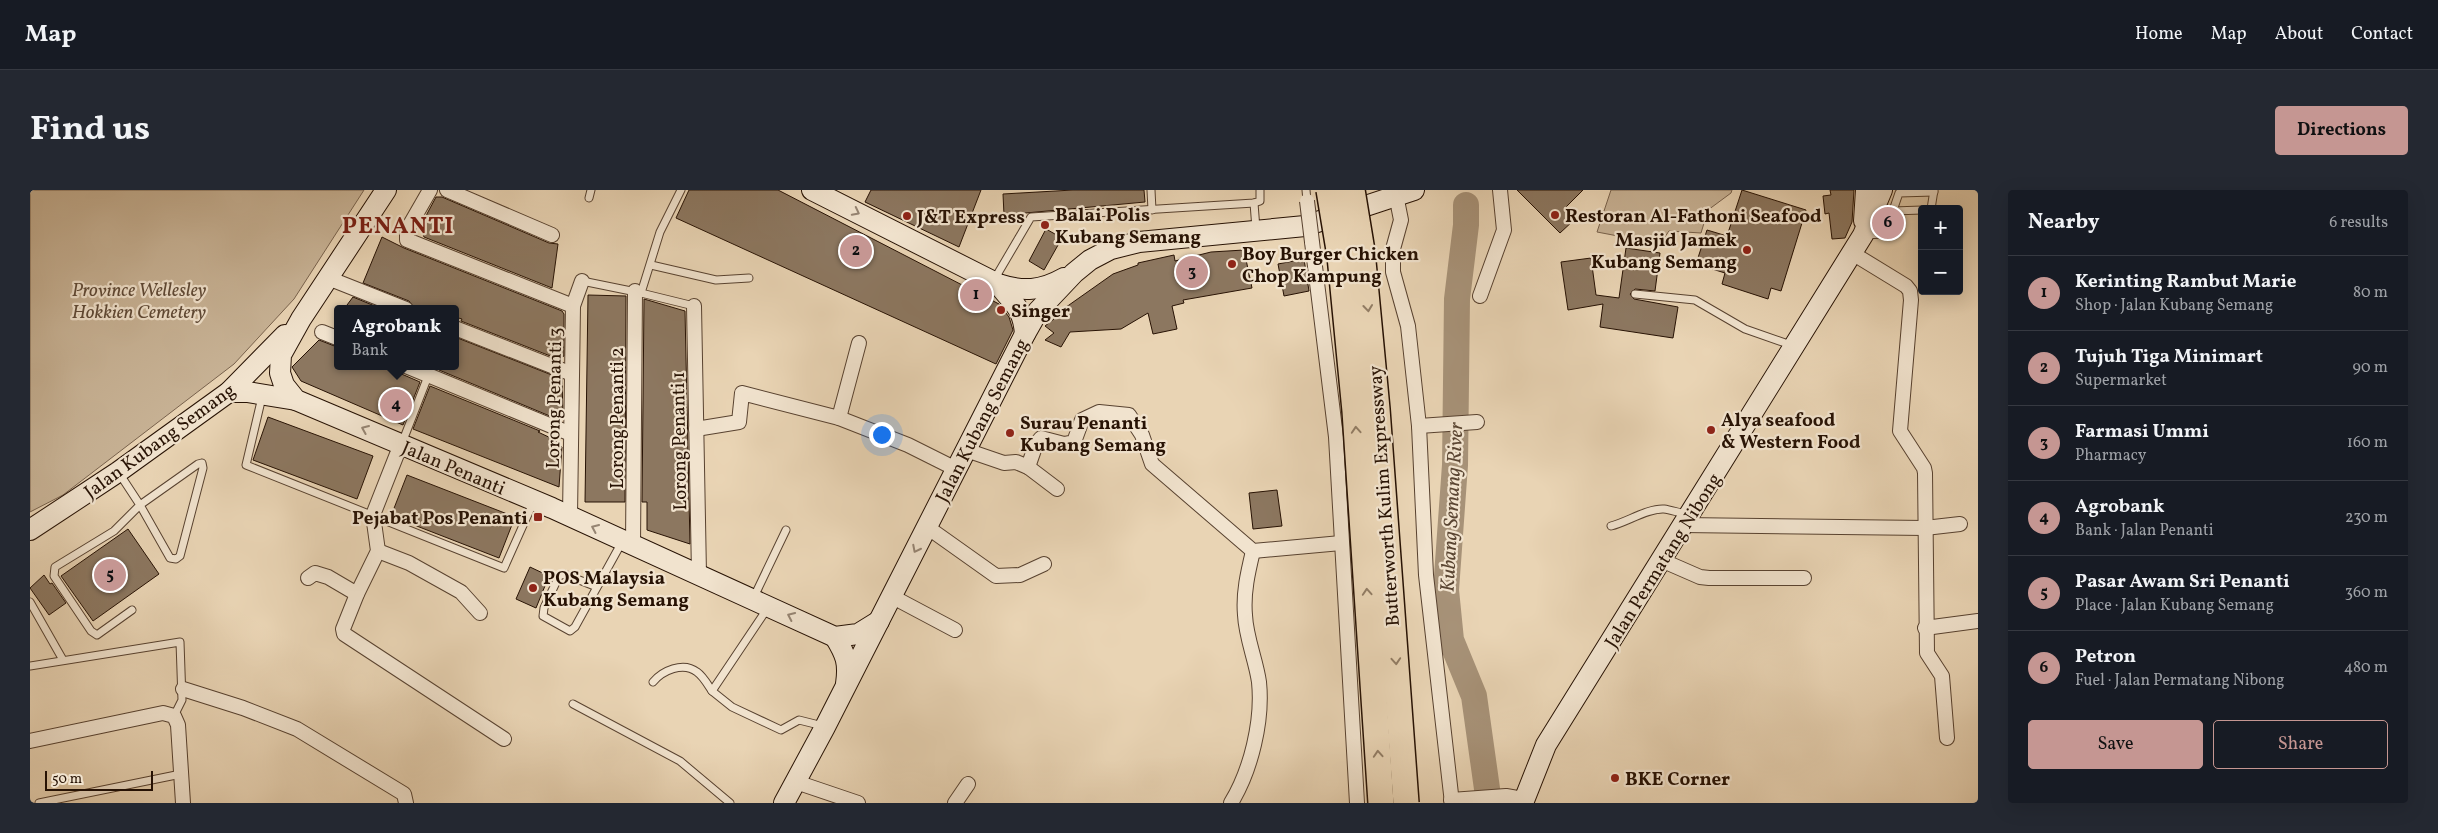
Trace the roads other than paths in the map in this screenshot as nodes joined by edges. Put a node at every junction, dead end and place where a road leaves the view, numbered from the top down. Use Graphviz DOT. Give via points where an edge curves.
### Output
graph roads {
  1 [pos="386,190"];
  2 [pos="430,190"];
  3 [pos="447,190"];
  4 [pos="591,190"];
  5 [pos="681,190"];
  6 [pos="812,190"];
  7 [pos="1151,190"];
  8 [pos="1260,190"];
  9 [pos="1329,190"];
  10 [pos="1352,190"];
  11 [pos="1500,190"];
  12 [pos="1866,190"];
  13 [pos="1882,190"];
  14 [pos="1934,191"];
  15 [pos="1403,193"];
  16 [pos="1306,195"];
  17 [pos="589,198"];
  18 [pos="1254,203"];
  19 [pos="1932,205"];
  20 [pos="1152,210"];
  21 [pos="1918,210"];
  22 [pos="1893,211"];
  23 [pos="1256,232"];
  24 [pos="552,235"];
  25 [pos="1863,235"];
  26 [pos="1852,253"];
  27 [pos="651,264"];
  28 [pos="1074,272"];
  29 [pos="328,278"];
  30 [pos="749,278"];
  31 [pos="582,281"];
  32 [pos="996,283"];
  33 [pos="638,292"];
  34 [pos="1635,294"];
  35 [pos="1480,296"];
  36 [pos="396,305"];
  37 [pos="573,306"];
  38 [pos="694,306"];
  39 [pos="301,319"];
  40 [pos="459,330"];
  41 [pos="322,332"];
  42 [pos="1025,334"];
  43 [pos="334,337"];
  44 [pos="859,343"];
  45 [pos="1794,346"];
  46 [pos="430,371"];
  47 [pos="572,374"];
  48 [pos="229,392"];
  49 [pos="263,394"];
  50 [pos="296,400"];
  51 [pos="839,418"];
  52 [pos="1473,422"];
  53 [pos="1419,426"];
  54 [pos="696,430"];
  55 [pos="571,434"];
  56 [pos="401,444"];
  57 [pos="966,450"];
  58 [pos="1028,467"];
  59 [pos="956,469"];
  60 [pos="118,472"];
  61 [pos="1057,489"];
  62 [pos="534,500"];
  63 [pos="140,505"];
  64 [pos="373,515"];
  65 [pos="570,516"];
  66 [pos="1686,520"];
  67 [pos="1960,524"];
  68 [pos="1611,526"];
  69 [pos="926,527"];
  70 [pos="1925,528"];
  71 [pos="30,530"];
  72 [pos="786,530"];
  73 [pos="628,542"];
  74 [pos="1342,543"];
  75 [pos="378,551"];
  76 [pos="1253,551"];
  77 [pos="1661,560"];
  78 [pos="1044,564"];
  79 [pos="699,574"];
  80 [pos="308,578"];
  81 [pos="1804,578"];
  82 [pos="597,587"];
  83 [pos="356,594"];
  84 [pos="892,596"];
  85 [pos="30,602"];
  86 [pos="760,602"];
  87 [pos="132,610"];
  88 [pos="480,613"];
  89 [pos="879,621"];
  90 [pos="1978,621"];
  91 [pos="1925,628"];
  92 [pos="955,630"];
  93 [pos="835,636"];
  94 [pos="63,660"];
  95 [pos="30,666"];
  96 [pos="654,682"];
  97 [pos="846,686"];
  98 [pos="183,689"];
  99 [pos="712,691"];
  100 [pos="573,704"];
  101 [pos="174,716"];
  102 [pos="826,727"];
  103 [pos="1947,738"];
  104 [pos="504,739"];
  105 [pos="30,742"];
  106 [pos="181,774"];
  107 [pos="796,782"];
  108 [pos="968,784"];
  109 [pos="1455,800"];
  110 [pos="1517,800"];
  111 [pos="39,803"];
  112 [pos="182,803"];
  113 [pos="406,803"];
  114 [pos="730,803"];
  115 [pos="784,803"];
  116 [pos="858,803"];
  117 [pos="955,803"];
  118 [pos="1231,803"];
  119 [pos="1357,803"];
  120 [pos="1381,803"];
  121 [pos="1406,803"];
  1 -- 29 [label="main road"];
  2 -- 37 [label="street" via="407,230 407,240"];
  3 -- 24 [label="street"];
  4 -- 17 [label="lane"];
  5 -- 27 [label="lane" via="660,232"];
  6 -- 32 [label="main road, one-way"];
  7 -- 20 [label="lane"];
  8 -- 18 [label="lane" via="1260,201"];
  120 -- 9 [label="highway, Butterworth Kulim Expressway, one-way, bridge" via="1354,402 1340,256"];
  10 -- 121 [label="highway, Butterworth Kulim Expressway, one-way, bridge" via="1362,251 1377,409"];
  11 -- 35 [label="street" via="1504,230"];
  12 -- 25 [label="main road"];
  13 -- 25 [label="main road, Jalan Permatang Nibong"];
  14 -- 19 [label="lane"];
  14 -- 22 [label="lane" via="1899,193"];
  15 -- 23 [label="main road, Jalan Kubang Semang" via="1305,226"];
  15 -- 53 [label="street" via="1401,220 1393,250 1393,272 1408,326"];
  16 -- 74 [label="street, bridge" via="1336,437"];
  18 -- 20 [label="lane"];
  18 -- 23 [label="lane"];
  20 -- 32 [label="lane" via="1030,217"];
  21 -- 22 [label="lane"];
  22 -- 25 [label="lane" via="1883,234"];
  23 -- 28 [label="main road, Jalan Kubang Semang" via="1139,242 1111,249"];
  25 -- 26 [label="main road, Jalan Permatang Nibong"];
  26 -- 45 [label="main road, Jalan Permatang Nibong"];
  26 -- 70 [label="street" via="1910,291 1900,431 1924,468"];
  27 -- 30 [label="lane" via="716,280"];
  27 -- 33 [label="lane"];
  28 -- 32 [label="main road" via="1036,290 1017,290"];
  28 -- 42 [label="main road, Jalan Kubang Semang" via="1038,311"];
  29 -- 36 [label="street"];
  29 -- 39 [label="main road"];
  31 -- 33 [label="lane"];
  31 -- 37 [label="street, Lorong Penanti 3"];
  32 -- 42 [label="main road" via="1024,317"];
  33 -- 38 [label="lane"];
  33 -- 73 [label="street, Lorong Penanti 2"];
  34 -- 45 [label="lane" via="1695,300 1745,329"];
  37 -- 47 [label="street, Lorong Penanti 3"];
  38 -- 54 [label="street, Lorong Penanti 1"];
  39 -- 48 [label="main road, Jalan Kubang Semang"];
  39 -- 50 [label="main road" via="281,356 280,373 284,385"];
  40 -- 47 [label="street"];
  41 -- 43 [label="street"];
  42 -- 57 [label="main road, Jalan Kubang Semang"];
  44 -- 51 [label="street"];
  45 -- 66 [label="main road, Jalan Permatang Nibong"];
  46 -- 55 [label="street"];
  46 -- 56 [label="lane"];
  47 -- 55 [label="street, Lorong Penanti 3"];
  48 -- 49 [label="main road, Jalan Penanti"];
  48 -- 60 [label="main road, Jalan Kubang Semang"];
  49 -- 50 [label="main road, Jalan Penanti"];
  49 -- 64 [label="lane" via="246,465"];
  56 -- 50 [label="main road, Jalan Penanti, one-way"];
  51 -- 54 [label="street" via="742,393 739,422"];
  51 -- 59 [label="street" via="908,445"];
  52 -- 53 [label="street"];
  53 -- 109 [label="street" via="1426,575"];
  54 -- 79 [label="street, Lorong Penanti 1"];
  55 -- 65 [label="street, Lorong Penanti 3"];
  56 -- 62 [label="main road, Jalan Penanti"];
  56 -- 64 [label="street"];
  57 -- 58 [label="street"];
  57 -- 59 [label="main road, Jalan Kubang Semang"];
  58 -- 61 [label="street"];
  58 -- 76 [label="street" via="1041,438 1064,444 1074,442 1082,420 1099,412 1129,416 1142,435 1152,464"];
  59 -- 69 [label="main road, Jalan Kubang Semang"];
  60 -- 63 [label="lane"];
  60 -- 71 [label="main road, Jalan Kubang Semang"];
  62 -- 64 [label="lane" via="504,568"];
  62 -- 65 [label="main road, Jalan Penanti"];
  63 -- 63 [label="lane" via="198,464 202,463 180,556 176,559 170,558"];
  63 -- 87 [label="lane" via="114,531 55,567 54,576 91,632 97,635"];
  64 -- 75 [label="street"];
  73 -- 65 [label="main road, Jalan Penanti, one-way"];
  66 -- 68 [label="lane" via="1662,509"];
  66 -- 70 [label="street"];
  66 -- 77 [label="main road, Jalan Permatang Nibong"];
  67 -- 70 [label="street"];
  69 -- 78 [label="street" via="996,576 1020,575"];
  69 -- 84 [label="main road, Jalan Kubang Semang, one-way"];
  70 -- 91 [label="street"];
  72 -- 86 [label="lane"];
  73 -- 79 [label="main road, Jalan Penanti"];
  73 -- 82 [label="lane"];
  74 -- 76 [label="street"];
  74 -- 119 [label="street"];
  75 -- 83 [label="street"];
  75 -- 88 [label="street" via="409,563 461,592"];
  76 -- 118 [label="street" via="1245,589 1245,616 1259,683 1258,713 1254,748 1246,774"];
  77 -- 81 [label="street" via="1700,577"];
  77 -- 110 [label="main road, Jalan Permatang Nibong" via="1546,745"];
  79 -- 86 [label="main road, Jalan Penanti"];
  80 -- 83 [label="street" via="315,574 328,577"];
  82 -- 82 [label="lane" via="570,631 543,616 560,576 564,574"];
  83 -- 104 [label="street" via="344,634"];
  84 -- 89 [label="main road, Jalan Kubang Semang"];
  84 -- 92 [label="street"];
  85 -- 94 [label="lane"];
  93 -- 86 [label="main road, Jalan Penanti, one-way"];
  86 -- 99 [label="lane"];
  89 -- 93 [label="main road" via="858,634"];
  89 -- 97 [label="main road, Jalan Kubang Semang"];
  90 -- 91 [label="street"];
  91 -- 103 [label="street" via="1927,652 1942,676"];
  93 -- 97 [label="main road" via="848,666"];
  94 -- 95 [label="lane"];
  94 -- 98 [label="lane" via="180,642"];
  96 -- 99 [label="lane" via="660,674 679,667 696,671"];
  97 -- 102 [label="main road, Jalan Kubang Semang"];
  98 -- 101 [label="lane" via="182,700"];
  98 -- 113 [label="street" via="297,730 404,794"];
  99 -- 102 [label="lane" via="732,707 781,730 799,720"];
  100 -- 114 [label="lane" via="680,760"];
  101 -- 105 [label="street" via="163,714"];
  101 -- 106 [label="street" via="178,725"];
  102 -- 107 [label="main road, Jalan Kubang Semang"];
  106 -- 111 [label="lane"];
  106 -- 112 [label="street"];
  107 -- 115 [label="main road, Jalan Kubang Semang"];
  107 -- 116 [label="street"];
  108 -- 117 [label="street"];
  109 -- 110 [label="street"];
}
